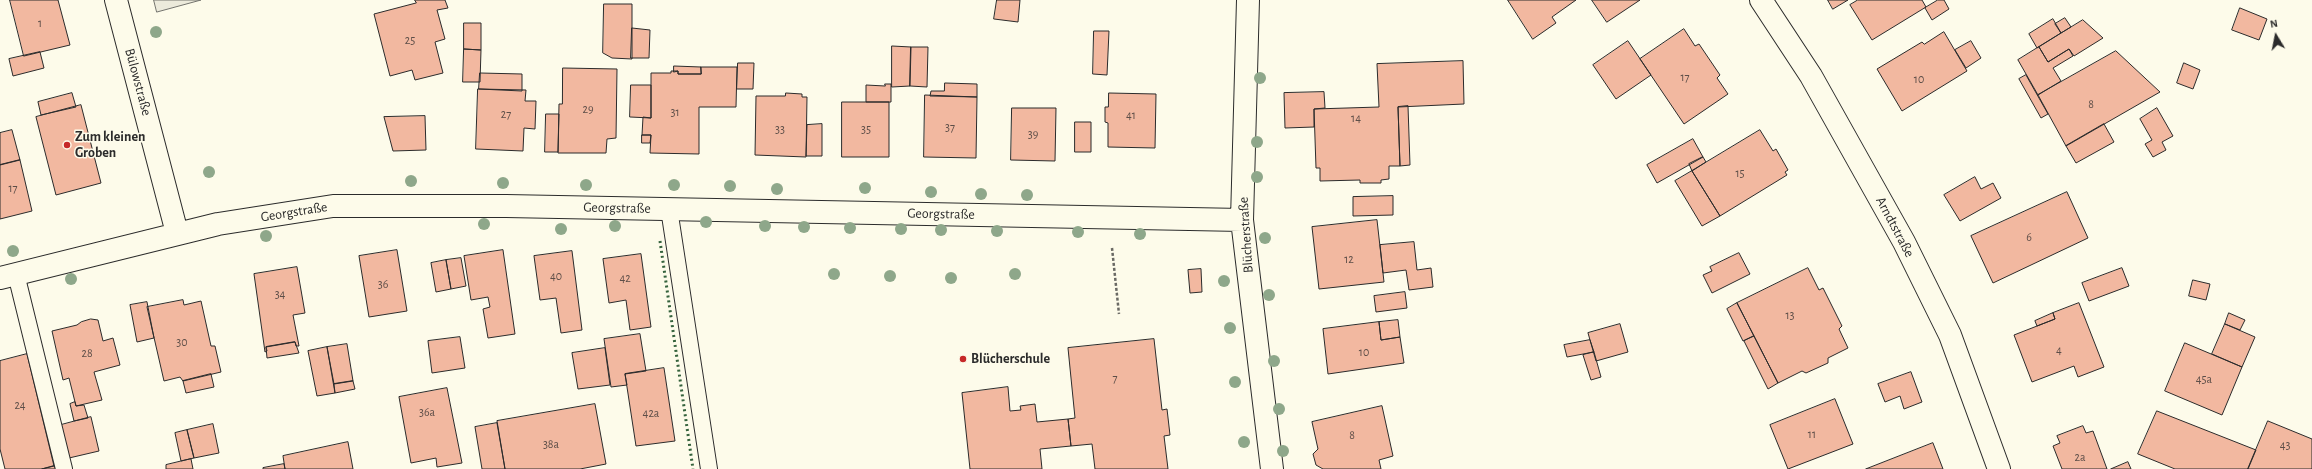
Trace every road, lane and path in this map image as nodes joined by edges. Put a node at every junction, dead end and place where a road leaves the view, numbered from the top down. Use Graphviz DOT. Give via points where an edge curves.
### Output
graph roads {
  1 [pos="116,0"];
  2 [pos="1248,0"];
  3 [pos="1761,0"];
  4 [pos="669,209"];
  5 [pos="1109,217"];
  6 [pos="1242,220"];
  7 [pos="178,233"];
  8 [pos="8,276"];
  9 [pos="1119,314"];
  10 [pos="64,469"];
  11 [pos="709,469"];
  12 [pos="1272,469"];
  13 [pos="1999,469"];
  1 -- 7 [label="street, Bülowstraße"];
  2 -- 6 [label="street, Blücherstraße"];
  3 -- 13 [label="street, Arndtstraße" via="1811,76 1904,242 1950,335"];
  4 -- 5 [label="street, Georgstraße"];
  4 -- 7 [label="street, Georgstraße" via="333,206 218,224"];
  4 -- 11 [label="lane"];
  5 -- 6 [label="street, Georgstraße"];
  5 -- 9 [label="path"];
  6 -- 12 [label="street, Blücherstraße"];
  7 -- 8 [label="street, Georgstraße"];
  8 -- 10 [label="lane"];
}
